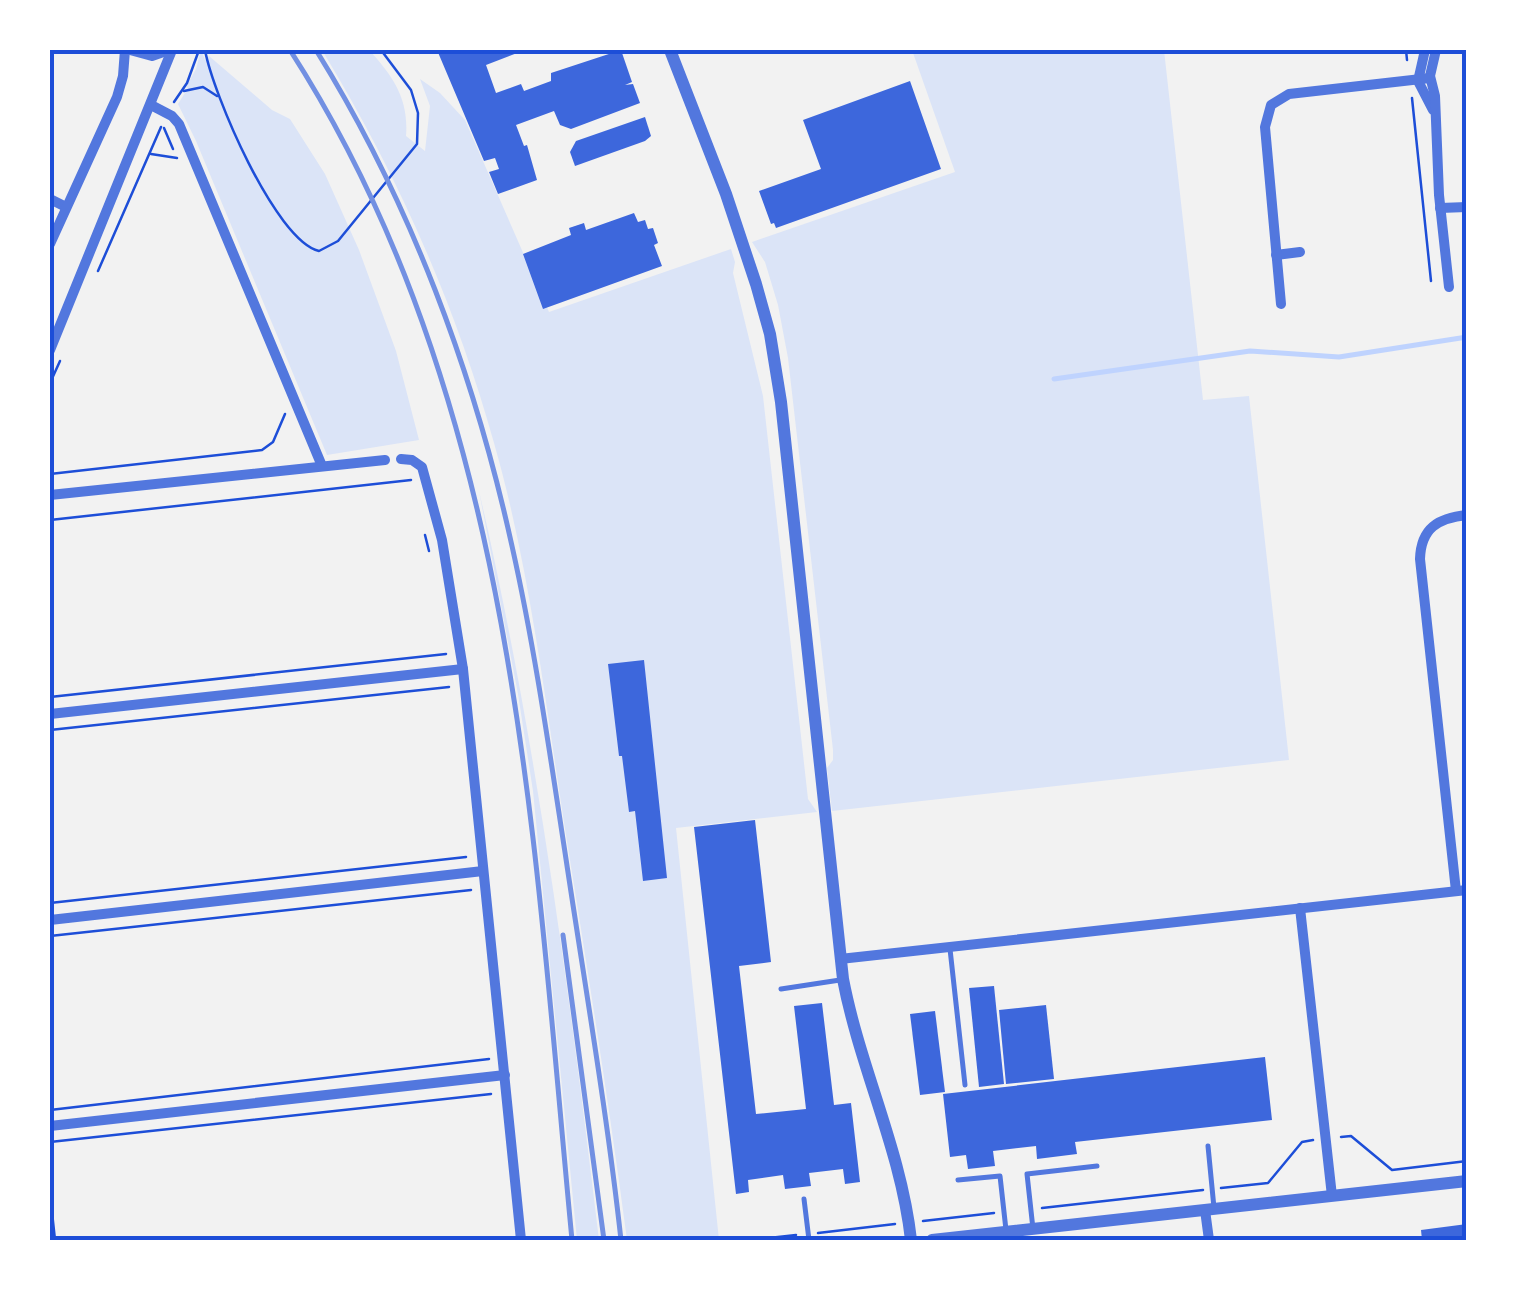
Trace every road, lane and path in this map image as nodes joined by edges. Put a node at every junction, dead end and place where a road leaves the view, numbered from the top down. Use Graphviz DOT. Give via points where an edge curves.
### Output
graph roads {
  1 [pos="127,50"];
  2 [pos="170,50"];
  3 [pos="202,50"];
  4 [pos="381,50"];
  5 [pos="670,50"];
  6 [pos="1406,50"];
  7 [pos="1425,50"];
  8 [pos="1436,50"];
  9 [pos="1419,80"];
  10 [pos="181,92"];
  11 [pos="220,102"];
  12 [pos="151,105"];
  13 [pos="168,113"];
  14 [pos="148,154"];
  15 [pos="50,199"];
  16 [pos="66,207"];
  17 [pos="1467,207"];
  18 [pos="1440,208"];
  19 [pos="50,244"];
  20 [pos="1300,252"];
  21 [pos="1276,254"];
  22 [pos="96,278"];
  23 [pos="1431,281"];
  24 [pos="1449,287"];
  25 [pos="1281,304"];
  26 [pos="65,348"];
  27 [pos="50,350"];
  28 [pos="50,384"];
  29 [pos="285,412"];
  30 [pos="401,459"];
  31 [pos="386,460"];
  32 [pos="322,466"];
  33 [pos="50,474"];
  34 [pos="50,496"];
  35 [pos="1467,515"];
  36 [pos="50,520"];
  37 [pos="424,528"];
  38 [pos="430,561"];
  39 [pos="463,669"];
  40 [pos="449,670"];
  41 [pos="50,697"];
  42 [pos="50,714"];
  43 [pos="50,730"];
  44 [pos="477,871"];
  45 [pos="1462,891"];
  46 [pos="50,903"];
  47 [pos="1300,908"];
  48 [pos="50,920"];
  49 [pos="50,936"];
  50 [pos="950,947"];
  51 [pos="840,959"];
  52 [pos="842,979"];
  53 [pos="781,989"];
  54 [pos="505,1075"];
  55 [pos="491,1076"];
  56 [pos="965,1085"];
  57 [pos="50,1110"];
  58 [pos="50,1126"];
  59 [pos="1326,1139"];
  60 [pos="50,1142"];
  61 [pos="1208,1146"];
  62 [pos="1467,1162"];
  63 [pos="1098,1166"];
  64 [pos="958,1180"];
  65 [pos="1467,1180"];
  66 [pos="1212,1189"];
  67 [pos="50,1194"];
  68 [pos="1332,1196"];
  69 [pos="804,1199"];
  70 [pos="1030,1209"];
  71 [pos="1210,1209"];
  72 [pos="1004,1212"];
  73 [pos="909,1223"];
  74 [pos="1033,1229"];
  75 [pos="1006,1232"];
  76 [pos="808,1237"];
  77 [pos="55,1240"];
  78 [pos="521,1240"];
  79 [pos="751,1240"];
  80 [pos="911,1240"];
  81 [pos="932,1240"];
  82 [pos="1209,1240"];
  1 -- 2 [label="street" via="152,56"];
  1 -- 16 [label="street" via="117,97"];
  2 -- 12 [label="street"];
  3 -- 10 [label="path"];
  3 -- 11 [label="path"];
  4 -- 11 [label="path" via="415,102 416,144 338,241 319,251 301,242 274,209"];
  5 -- 51 [label="street" via="770,334"];
  6 -- 9 [label="path"];
  7 -- 9 [label="street"];
  8 -- 9 [label="street"];
  9 -- 18 [label="street" via="1436,96"];
  9 -- 21 [label="street" via="1290,94 1271,105 1265,122"];
  9 -- 23 [label="path"];
  10 -- 11 [label="path" via="203,87"];
  10 -- 13 [label="path"];
  12 -- 13 [label="street"];
  12 -- 27 [label="street"];
  13 -- 32 [label="street" via="181,128"];
  14 -- 14 [label="path" via="178,160 162,124"];
  14 -- 22 [label="path"];
  15 -- 16 [label="street"];
  16 -- 19 [label="street"];
  17 -- 18 [label="street"];
  18 -- 24 [label="street"];
  20 -- 21 [label="street"];
  21 -- 25 [label="street"];
  26 -- 28 [label="path"];
  29 -- 33 [label="path" via="273,442 262,450"];
  30 -- 36 [label="path" via="413,480"];
  30 -- 39 [label="street" via="422,468 442,540"];
  31 -- 32 [label="street"];
  32 -- 34 [label="street"];
  35 -- 45 [label="street" via="1427,530 1420,559"];
  37 -- 38 [label="path"];
  39 -- 40 [label="street"];
  39 -- 44 [label="street"];
  40 -- 41 [label="path" via="448,654"];
  40 -- 42 [label="street"];
  40 -- 43 [label="path" via="450,687"];
  44 -- 46 [label="path" via="469,856"];
  44 -- 48 [label="street"];
  44 -- 49 [label="path" via="472,890"];
  44 -- 54 [label="street"];
  45 -- 47 [label="street"];
  47 -- 50 [label="street"];
  47 -- 59 [label="street"];
  50 -- 51 [label="street"];
  50 -- 56 [label="lane"];
  51 -- 52 [label="street"];
  52 -- 53 [label="lane"];
  52 -- 73 [label="street"];
  54 -- 55 [label="street"];
  54 -- 78 [label="street"];
  55 -- 57 [label="path" via="489,1059"];
  55 -- 58 [label="street"];
  55 -- 60 [label="path" via="492,1094"];
  59 -- 62 [label="path" via="1351,1136 1392,1170"];
  59 -- 66 [label="path" via="1302,1142 1268,1183"];
  59 -- 68 [label="street"];
  61 -- 66 [label="lane"];
  63 -- 70 [label="lane" via="1027,1174"];
  64 -- 72 [label="lane" via="1000,1176"];
  65 -- 68 [label="street"];
  66 -- 70 [label="path"];
  66 -- 71 [label="lane"];
  67 -- 77 [label="path"];
  68 -- 71 [label="street"];
  69 -- 76 [label="lane"];
  70 -- 74 [label="lane"];
  71 -- 74 [label="street"];
  71 -- 82 [label="street"];
  72 -- 73 [label="path"];
  72 -- 75 [label="lane"];
  73 -- 76 [label="path"];
  73 -- 80 [label="street"];
  74 -- 75 [label="street"];
  75 -- 81 [label="street"];
  76 -- 79 [label="path"];
}
